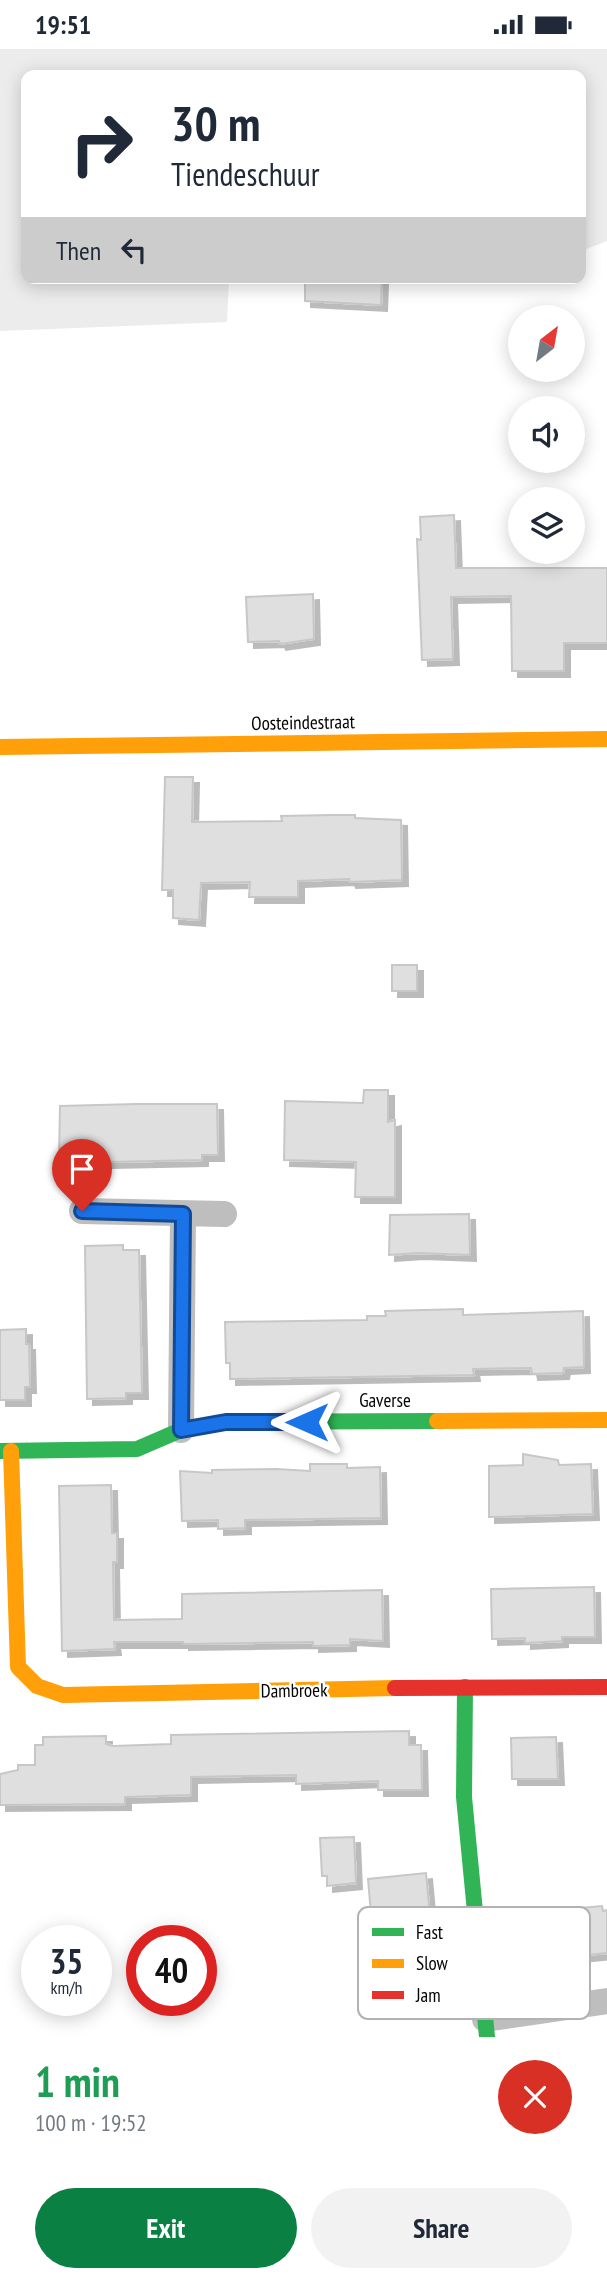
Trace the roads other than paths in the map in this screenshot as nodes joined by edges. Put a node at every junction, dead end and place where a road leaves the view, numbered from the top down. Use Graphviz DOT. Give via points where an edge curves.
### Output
graph roads {
  1 [pos="607,739"];
  2 [pos="0,747"];
  3 [pos="82,1211"];
  4 [pos="183,1214"];
  5 [pos="224,1214"];
  6 [pos="607,1420"];
  7 [pos="181,1430"];
  8 [pos="5,1451"];
  9 [pos="465,1687"];
  10 [pos="607,1687"];
  11 [pos="474,1907"];
  12 [pos="526,2019"];
  13 [pos="486,2028"];
  1 -- 2 [label="street, Oosteindestraat"];
  3 -- 4 [label="street"];
  4 -- 5 [label="street"];
  4 -- 7 [label="street"];
  6 -- 7 [label="street, Gaverse" via="226,1422"];
  7 -- 8 [label="street, Gaverse" via="137,1449"];
  8 -- 9 [label="street, Dambroek" via="18,1667 28,1681 44,1691 63,1695"];
  9 -- 10 [label="street"];
  9 -- 11 [label="street" via="464,1797"];
  12 -- 13 [label="street"];
}
